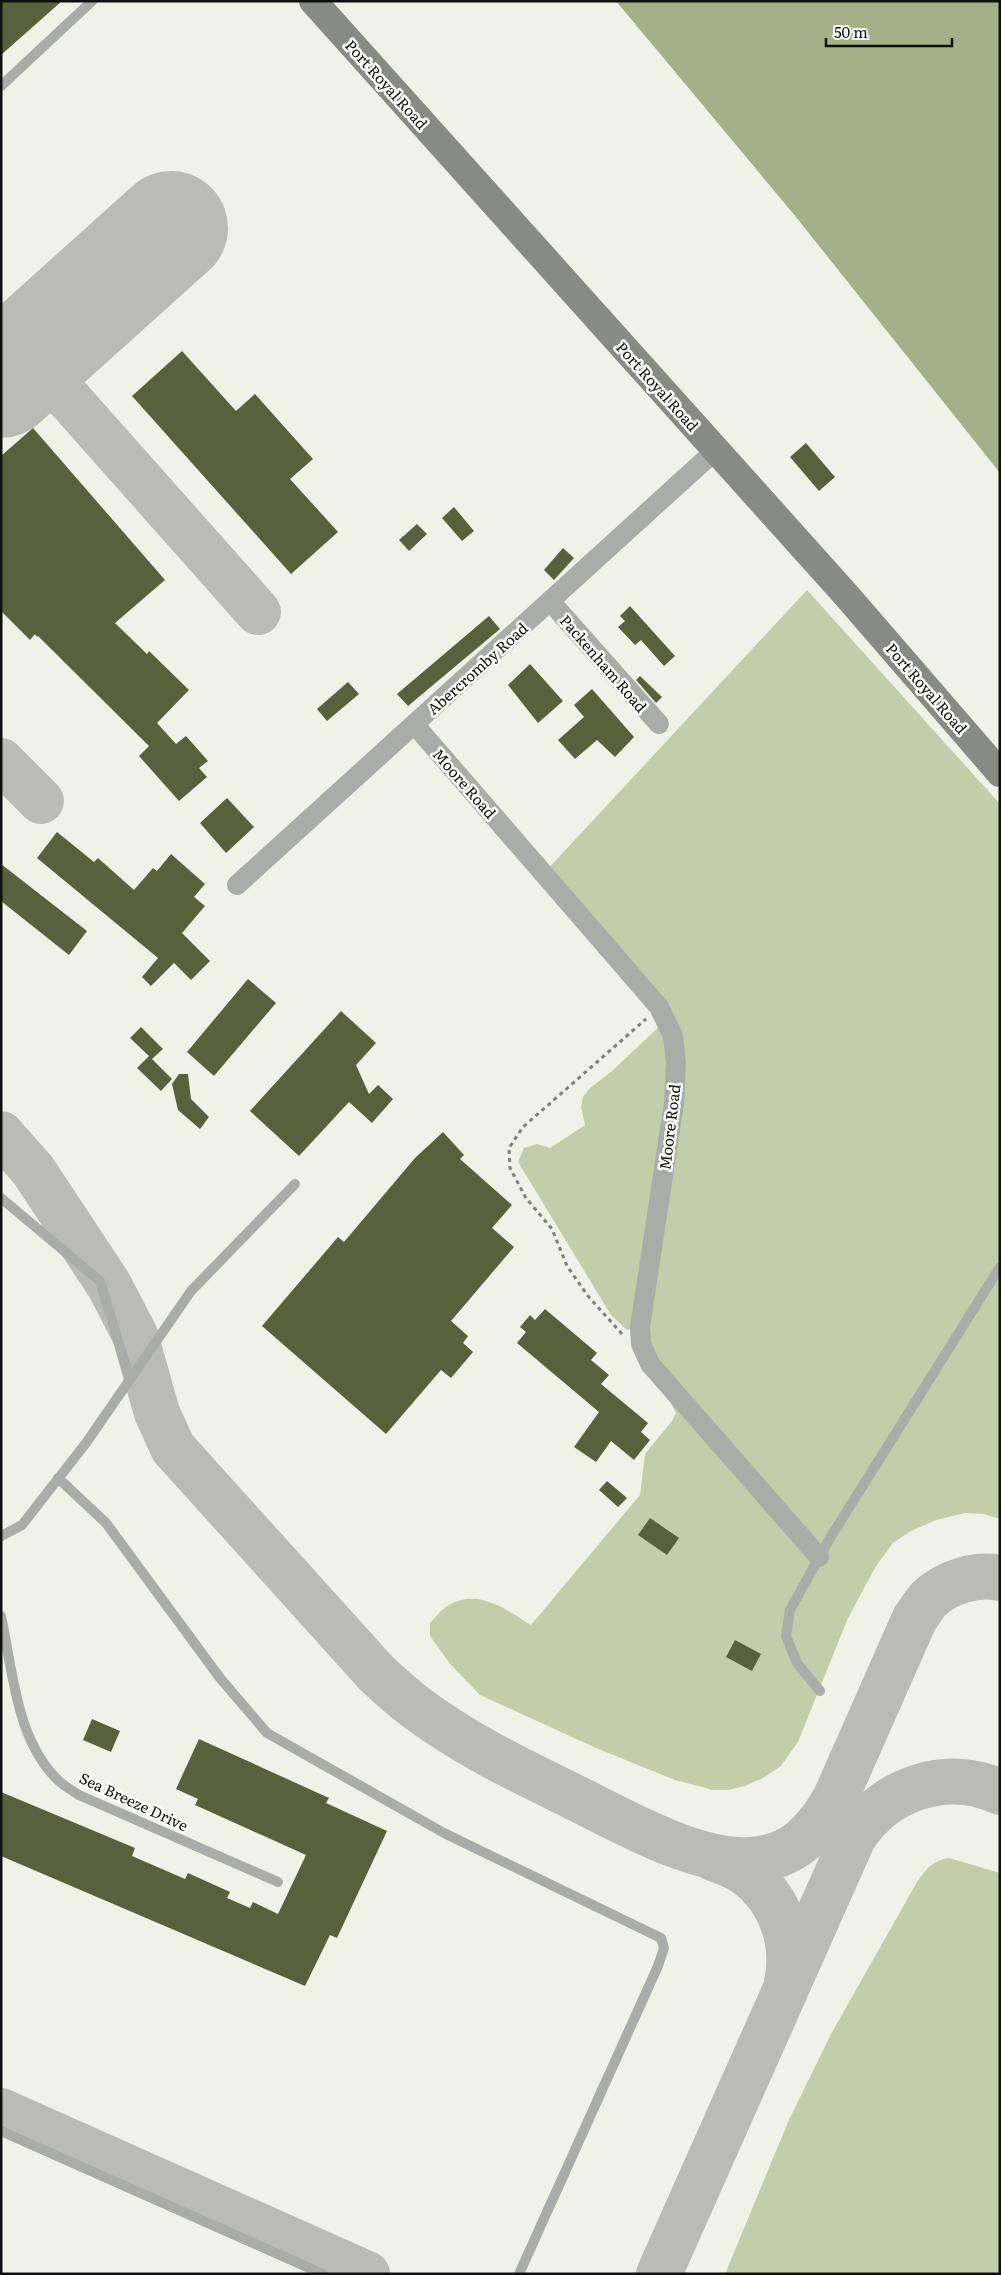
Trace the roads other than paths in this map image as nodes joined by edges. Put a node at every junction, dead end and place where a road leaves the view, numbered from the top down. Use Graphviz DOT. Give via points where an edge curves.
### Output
graph roads {
  1 [pos="92,1"];
  2 [pos="312,1"];
  3 [pos="1,86"];
  4 [pos="716,450"];
  5 [pos="550,601"];
  6 [pos="414,724"];
  7 [pos="659,724"];
  8 [pos="1000,773"];
  9 [pos="237,885"];
  10 [pos="294,1184"];
  11 [pos="1,1198"];
  12 [pos="1000,1267"];
  13 [pos="130,1380"];
  14 [pos="58,1478"];
  15 [pos="1,1536"];
  16 [pos="819,1557"];
  17 [pos="1,1616"];
  18 [pos="820,1691"];
  19 [pos="278,1882"];
  20 [pos="1,2131"];
  21 [pos="323,2274"];
  22 [pos="519,2274"];
  1 -- 3 [label="lane"];
  2 -- 4 [label="main road, Port Royal Road"];
  4 -- 5 [label="street, Abercromby Road"];
  4 -- 8 [label="main road, Port Royal Road"];
  5 -- 6 [label="street, Abercromby Road"];
  5 -- 7 [label="street, Packenham Road"];
  6 -- 9 [label="street, Abercromby Road"];
  6 -- 16 [label="street, Moore Road" via="659,1007 673,1036 675,1087 640,1327 641,1344 650,1364"];
  10 -- 13 [label="lane" via="191,1291"];
  11 -- 13 [label="lane" via="100,1281"];
  12 -- 16 [label="lane"];
  13 -- 14 [label="lane"];
  14 -- 15 [label="lane" via="22,1525"];
  14 -- 22 [label="lane" via="106,1523 220,1678 267,1733 444,1833 661,1938 664,1948 658,1966"];
  16 -- 18 [label="lane" via="790,1610 786,1636 797,1663"];
  17 -- 19 [label="lane, Sea Breeze Drive" via="26,1729 41,1758 60,1782 79,1795"];
  20 -- 21 [label="lane"];
}
